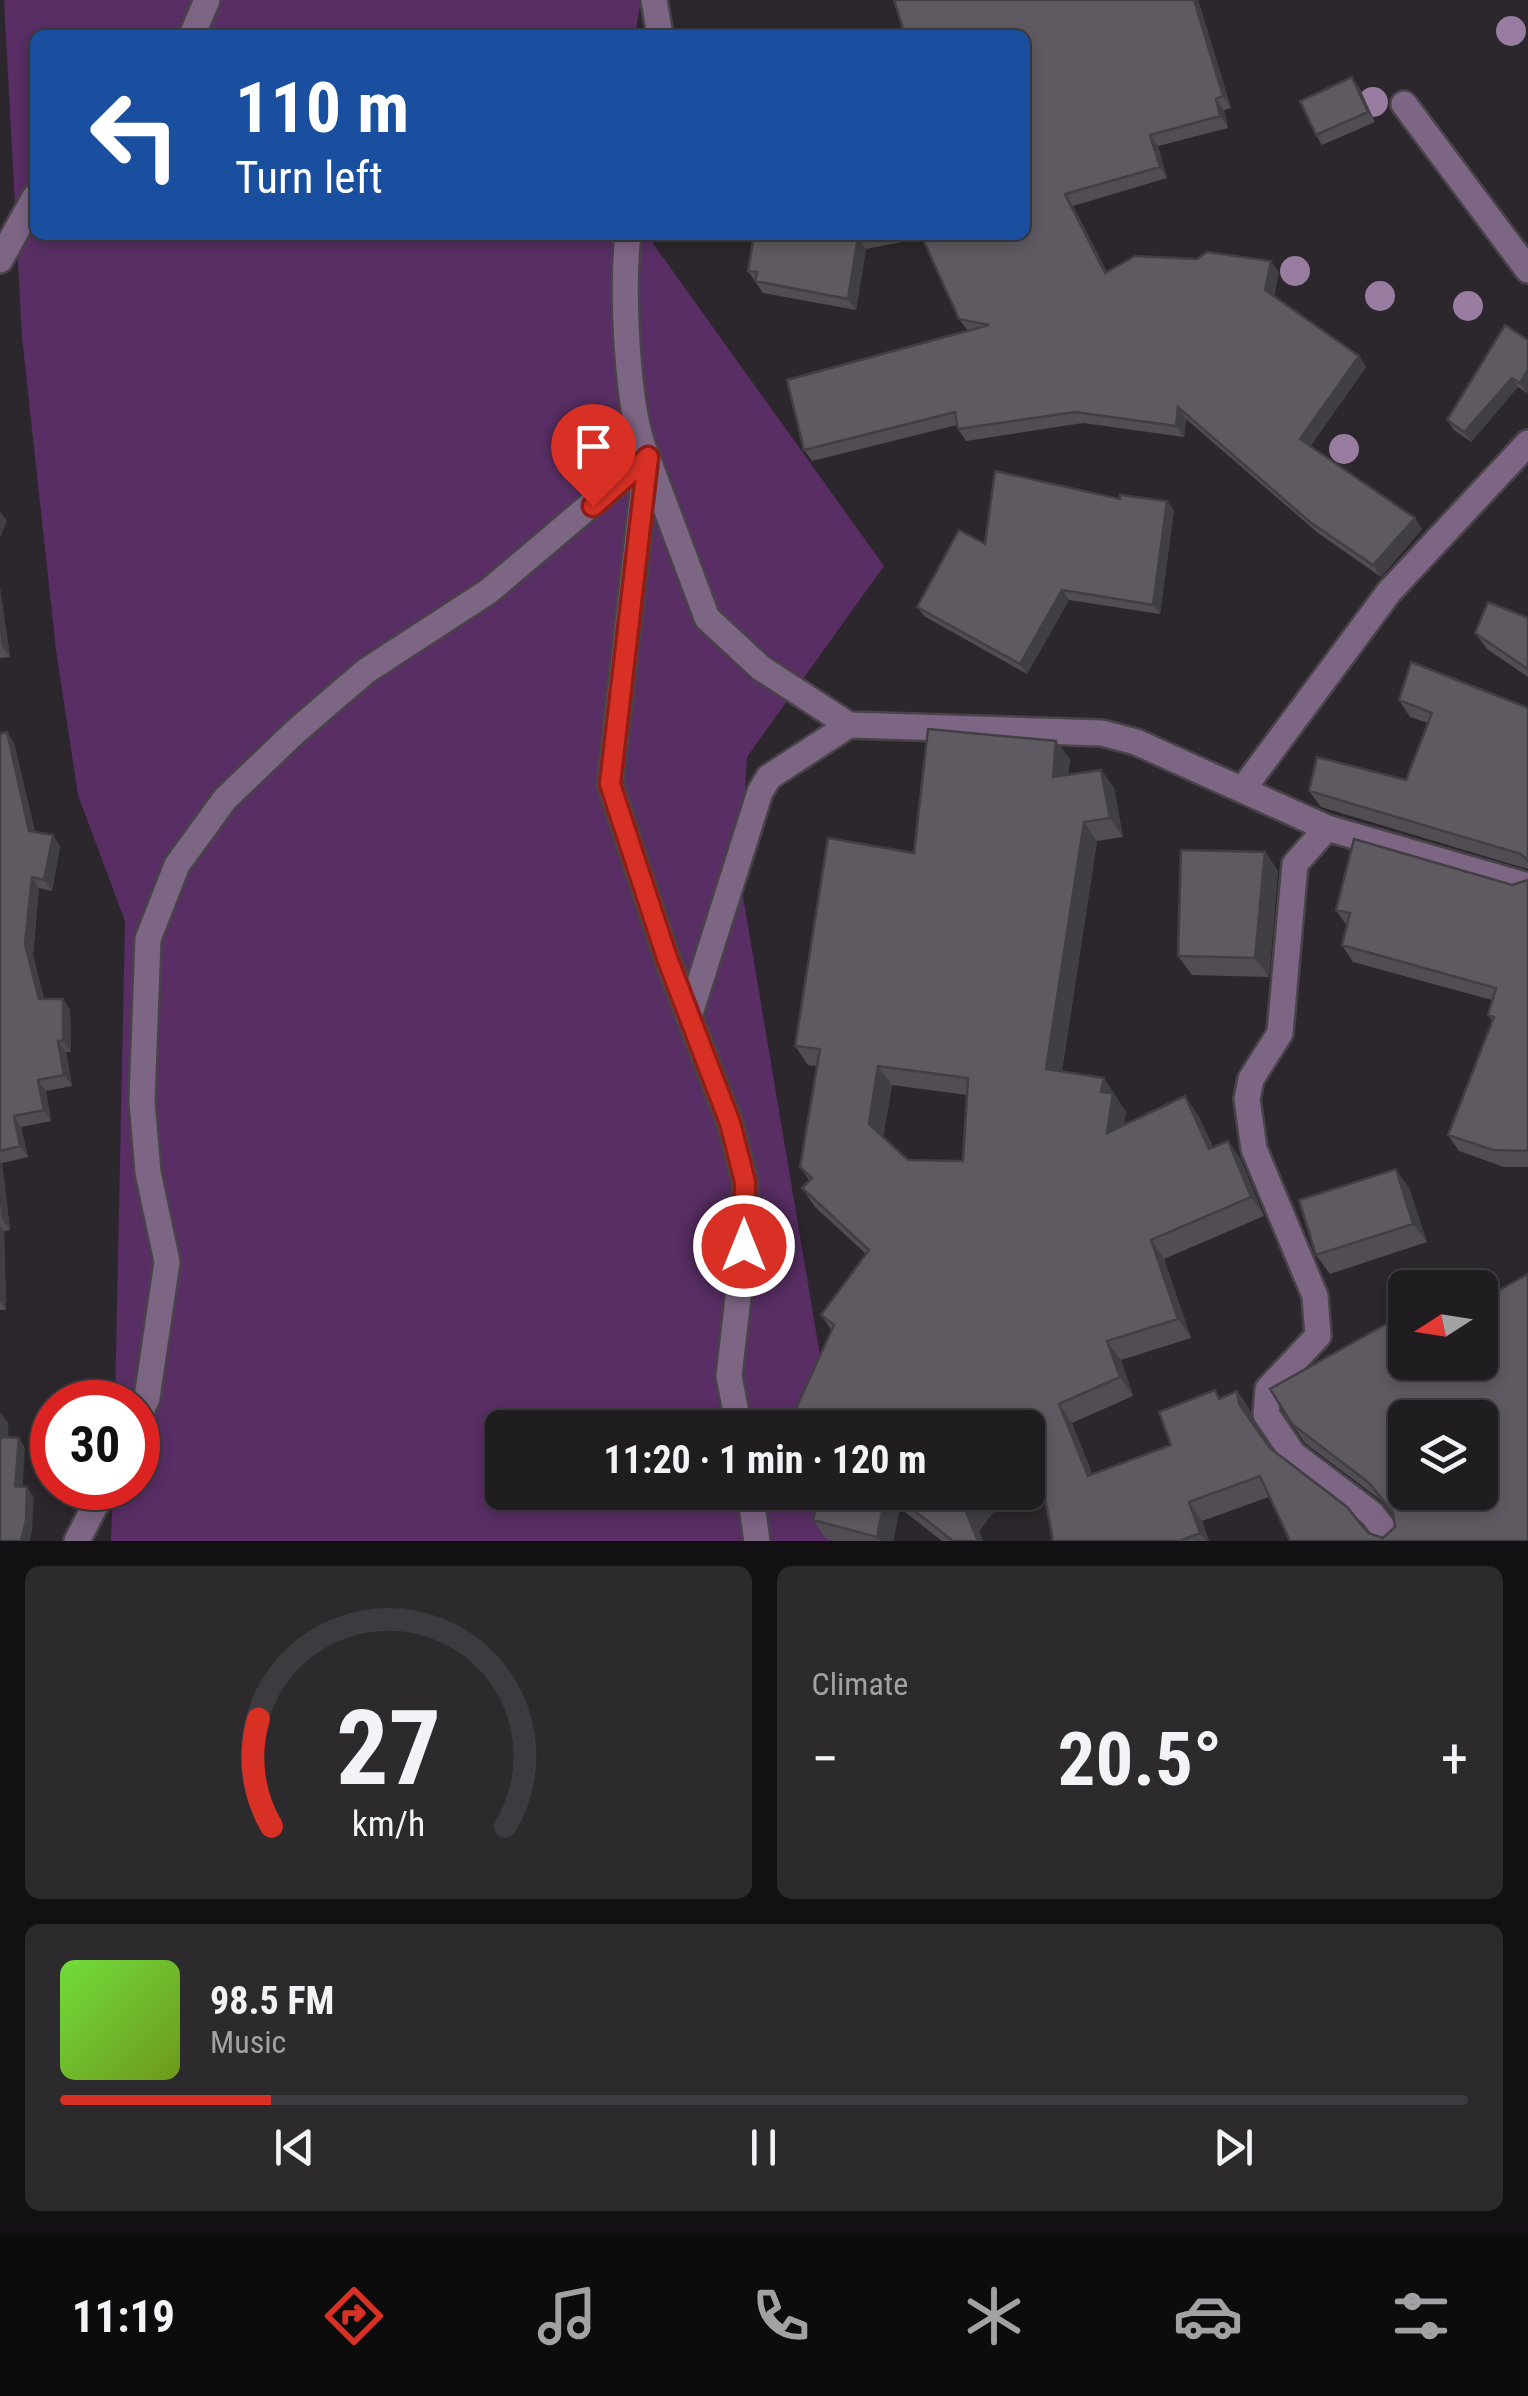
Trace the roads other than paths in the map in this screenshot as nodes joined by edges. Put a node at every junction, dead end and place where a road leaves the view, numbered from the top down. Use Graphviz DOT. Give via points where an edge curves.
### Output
graph roads {
  1 [pos="207,0"];
  2 [pos="654,0"];
  3 [pos="194,30"];
  4 [pos="659,30"];
  5 [pos="1404,104"];
  6 [pos="30,206"];
  7 [pos="628,240"];
  8 [pos="0,260"];
  9 [pos="1528,270"];
  10 [pos="1528,442"];
  11 [pos="648,457"];
  12 [pos="849,724"];
  13 [pos="1243,789"];
  14 [pos="1326,828"];
  15 [pos="1528,886"];
  16 [pos="689,1017"];
  17 [pos="150,1380"];
  18 [pos="736,1410"];
  19 [pos="93,1510"];
  20 [pos="753,1510"];
  21 [pos="77,1541"];
  22 [pos="758,1541"];
  23 [pos="1393,1541"];
  1 -- 3 [label="street"];
  2 -- 4 [label="street"];
  5 -- 9 [label="street"];
  6 -- 8 [label="street"];
  7 -- 11 [label="street" via="631,364 637,426"];
  10 -- 13 [label="street" via="1390,592"];
  11 -- 12 [label="street" via="706,618 761,668"];
  11 -- 16 [label="street" via="610,784"];
  11 -- 17 [label="street" via="489,591 366,671 225,798 177,865 148,940 142,1101 167,1262"];
  12 -- 13 [label="street" via="1102,732"];
  12 -- 16 [label="street" via="769,777 760,792"];
  13 -- 14 [label="street"];
  14 -- 15 [label="street"];
  14 -- 23 [label="street" via="1295,864 1280,1033 1247,1099 1254,1149 1319,1318 1318,1336 1268,1389 1266,1414 1292,1454 1372,1514"];
  16 -- 18 [label="street" via="745,1182 729,1376"];
  19 -- 21 [label="street"];
  20 -- 22 [label="street"];
}
